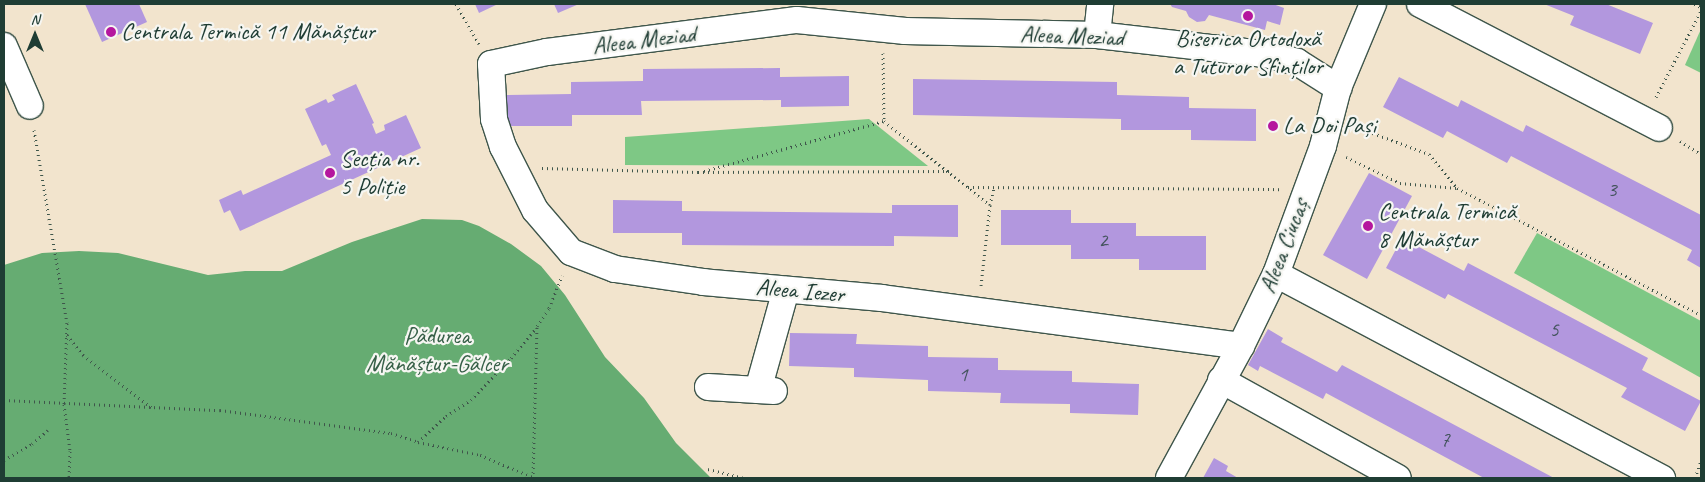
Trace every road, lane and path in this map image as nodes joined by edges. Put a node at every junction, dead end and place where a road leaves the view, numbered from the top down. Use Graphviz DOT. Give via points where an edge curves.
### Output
graph roads {
  1 [pos="456,4"];
  2 [pos="1100,4"];
  3 [pos="1373,4"];
  4 [pos="1420,4"];
  5 [pos="1694,4"];
  6 [pos="1701,9"];
  7 [pos="793,12"];
  8 [pos="883,30"];
  9 [pos="1098,34"];
  10 [pos="4,46"];
  11 [pos="491,64"];
  12 [pos="1338,88"];
  13 [pos="30,106"];
  14 [pos="1330,117"];
  15 [pos="884,121"];
  16 [pos="1652,124"];
  17 [pos="1323,146"];
  18 [pos="514,167"];
  19 [pos="949,171"];
  20 [pos="698,172"];
  21 [pos="968,187"];
  22 [pos="994,187"];
  23 [pos="1457,188"];
  24 [pos="1306,189"];
  25 [pos="990,205"];
  26 [pos="571,252"];
  27 [pos="1276,274"];
  28 [pos="786,290"];
  29 [pos="979,310"];
  30 [pos="1701,315"];
  31 [pos="537,326"];
  32 [pos="67,334"];
  33 [pos="1241,346"];
  34 [pos="1222,380"];
  35 [pos="708,387"];
  36 [pos="4,400"];
  37 [pos="64,404"];
  38 [pos="151,407"];
  39 [pos="48,430"];
  40 [pos="418,442"];
  41 [pos="4,460"];
  42 [pos="1701,461"];
  43 [pos="708,469"];
  44 [pos="69,478"];
  45 [pos="534,478"];
  46 [pos="742,478"];
  47 [pos="1169,478"];
  48 [pos="1398,478"];
  49 [pos="1662,478"];
  50 [pos="1695,478"];
  1 -- 11 [label="path"];
  2 -- 9 [label="street"];
  3 -- 12 [label="street, Aleea Ciucaș"];
  4 -- 16 [label="street"];
  5 -- 6 [label="path"];
  6 -- 16 [label="path"];
  7 -- 8 [label="street, Aleea Meziad"];
  7 -- 11 [label="street, Aleea Meziad"];
  8 -- 9 [label="street, Aleea Meziad"];
  8 -- 15 [label="path"];
  9 -- 12 [label="street, Aleea Meziad" via="1265,54 1297,62"];
  10 -- 13 [label="street"];
  11 -- 18 [label="street, Aleea Iezer" via="494,119"];
  12 -- 14 [label="street, Aleea Ciucaș"];
  13 -- 32 [label="path"];
  14 -- 17 [label="street, Aleea Ciucaș"];
  14 -- 23 [label="path" via="1429,154"];
  15 -- 19 [label="path"];
  15 -- 20 [label="path"];
  17 -- 23 [label="path" via="1400,183"];
  17 -- 24 [label="street, Aleea Ciucaș"];
  18 -- 20 [label="path"];
  18 -- 26 [label="street, Aleea Iezer" via="535,210"];
  19 -- 20 [label="path"];
  19 -- 21 [label="path"];
  21 -- 22 [label="path"];
  21 -- 25 [label="path"];
  22 -- 24 [label="path"];
  22 -- 25 [label="path"];
  23 -- 30 [label="path"];
  24 -- 27 [label="street, Aleea Ciucaș"];
  25 -- 29 [label="path"];
  26 -- 28 [label="street, Aleea Iezer" via="615,269"];
  26 -- 31 [label="path"];
  27 -- 33 [label="street, Aleea Ciucaș"];
  27 -- 49 [label="street"];
  28 -- 29 [label="street, Aleea Iezer"];
  28 -- 35 [label="street" via="766,391"];
  29 -- 33 [label="street, Aleea Iezer"];
  31 -- 40 [label="path" via="471,400 446,416"];
  31 -- 45 [label="path"];
  32 -- 37 [label="path"];
  32 -- 38 [label="path" via="83,355"];
  33 -- 34 [label="street, Aleea Ciucaș"];
  34 -- 47 [label="street, Aleea Ciucaș"];
  34 -- 48 [label="street"];
  36 -- 37 [label="path"];
  37 -- 38 [label="path"];
  37 -- 44 [label="path" via="70,451"];
  38 -- 40 [label="path" via="220,410 391,433"];
  39 -- 41 [label="path" via="32,444"];
  40 -- 45 [label="path" via="480,455"];
  42 -- 50 [label="path"];
  43 -- 46 [label="path"];
}
